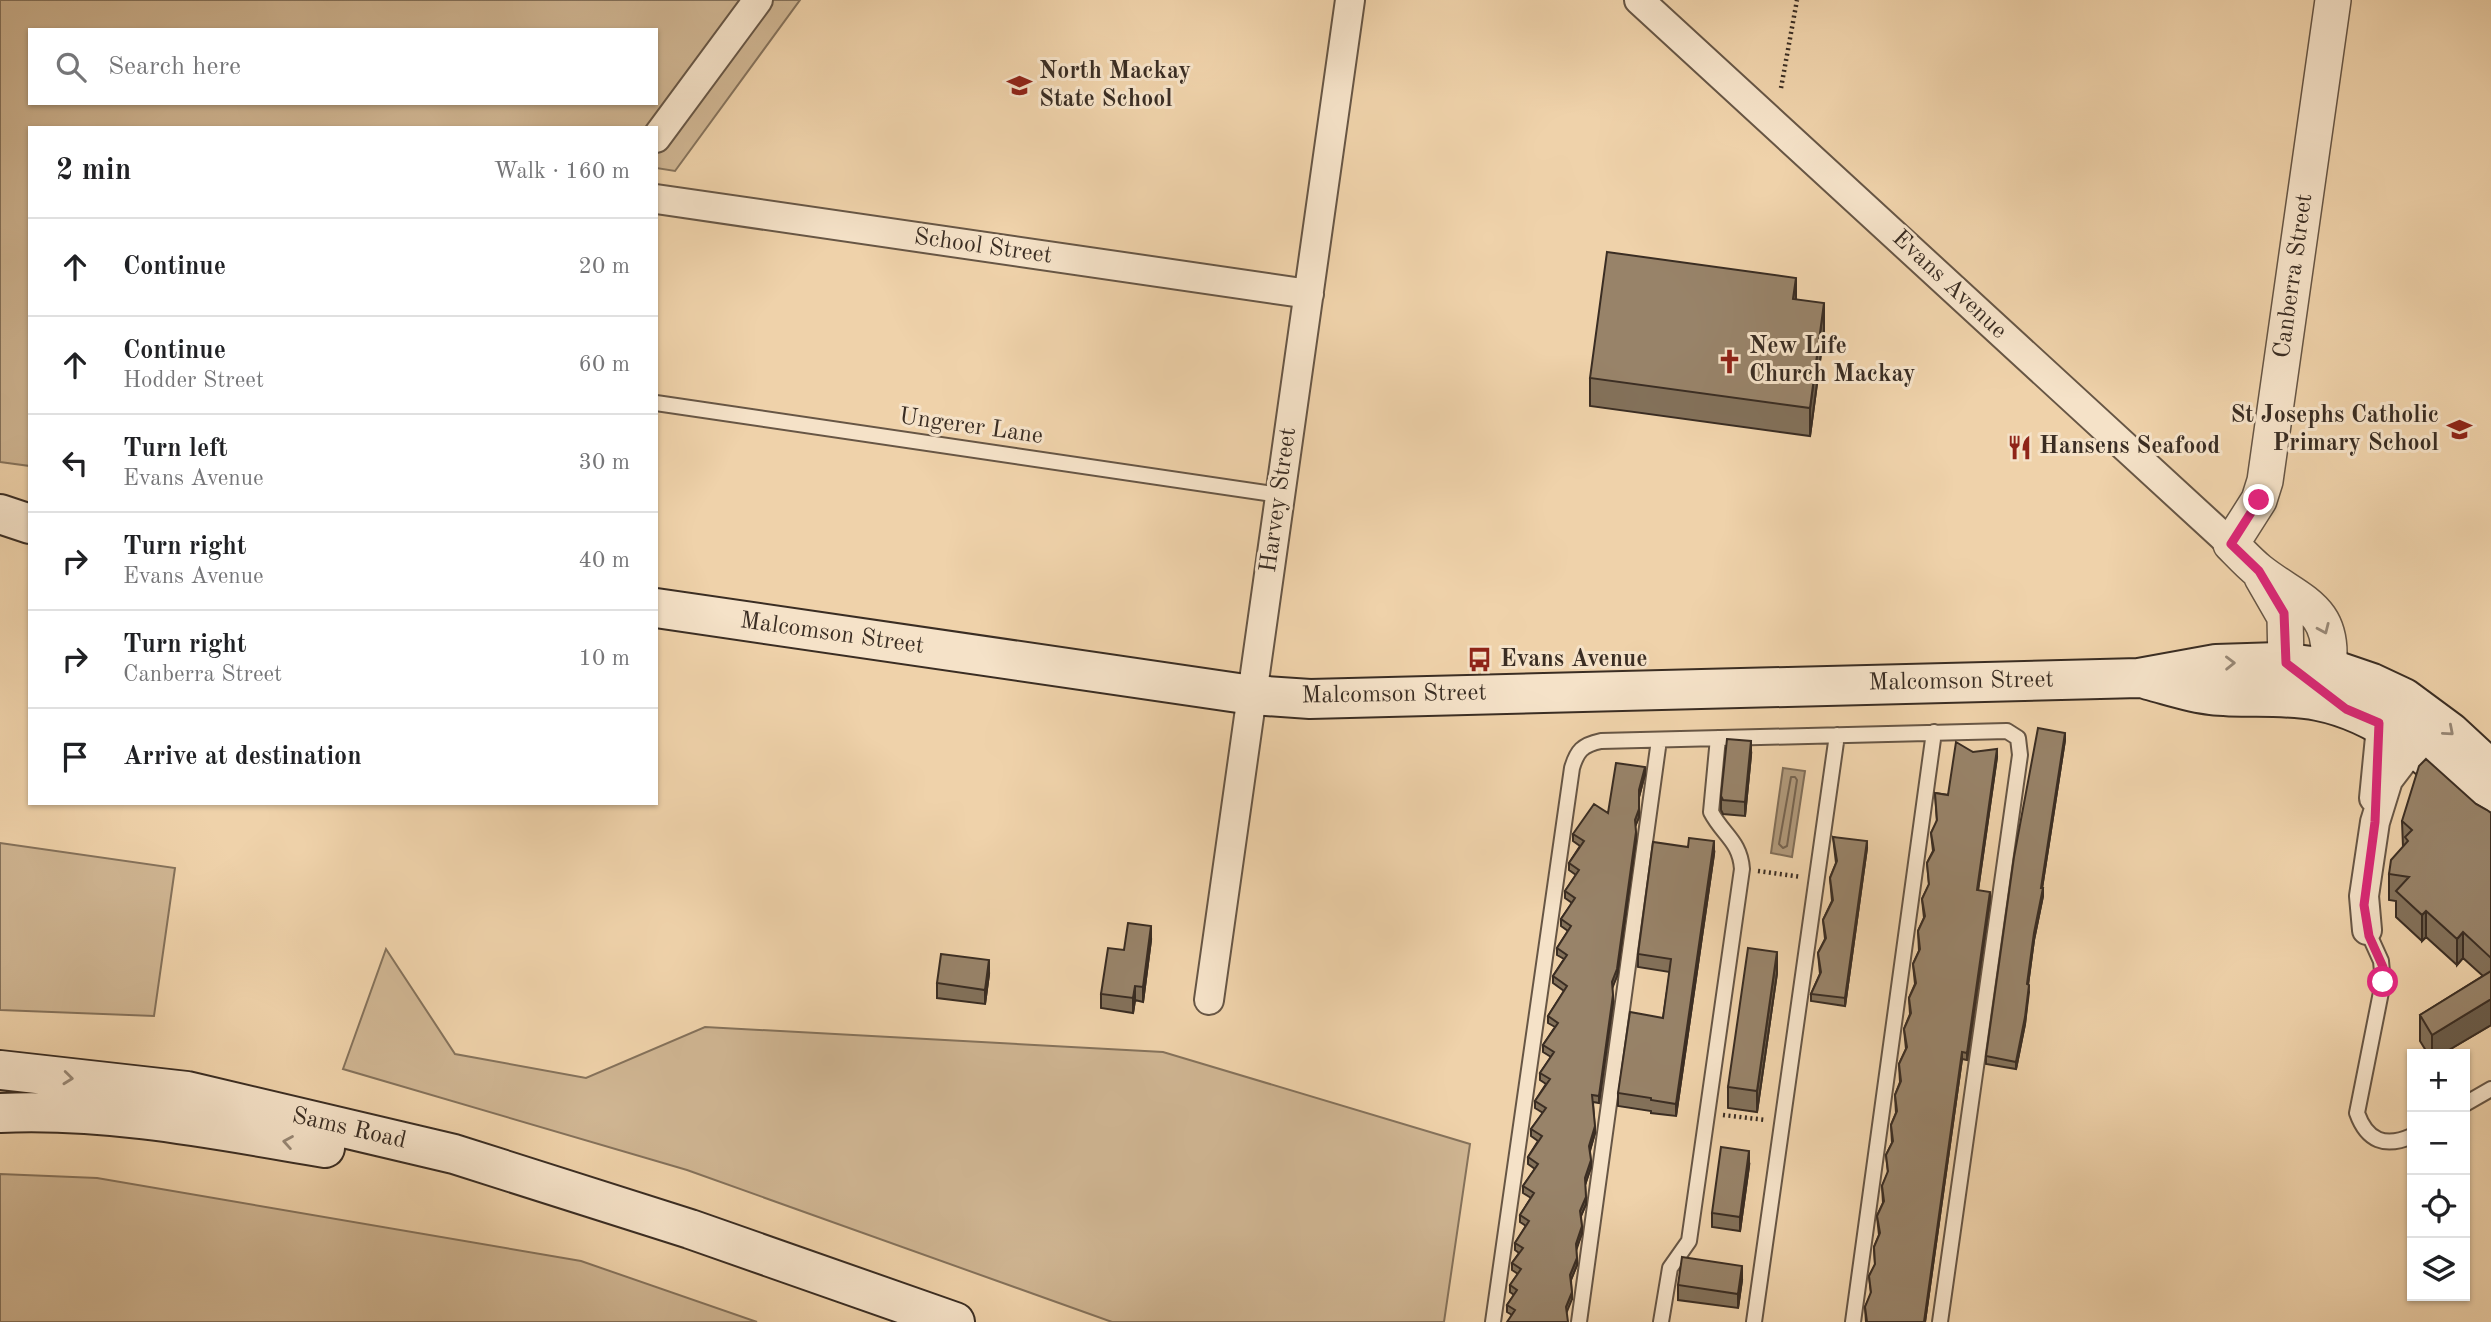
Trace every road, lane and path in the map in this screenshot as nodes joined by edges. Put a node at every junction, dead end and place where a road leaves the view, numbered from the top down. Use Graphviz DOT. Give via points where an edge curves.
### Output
graph roads {
  1 [pos="758,0"];
  2 [pos="1350,0"];
  3 [pos="1639,0"];
  4 [pos="1797,0"];
  5 [pos="2333,0"];
  6 [pos="1781,88"];
  7 [pos="658,135"];
  8 [pos="658,199"];
  9 [pos="1309,294"];
  10 [pos="658,404"];
  11 [pos="1280,495"];
  12 [pos="0,503"];
  13 [pos="28,505"];
  14 [pos="0,514"];
  15 [pos="28,523"];
  16 [pos="2231,544"];
  17 [pos="658,608"];
  18 [pos="2301,677"];
  19 [pos="1252,695"];
  20 [pos="2376,710"];
  21 [pos="1934,732"];
  22 [pos="1837,735"];
  23 [pos="1718,738"];
  24 [pos="1659,740"];
  25 [pos="2414,746"];
  26 [pos="2491,770"];
  27 [pos="2491,814"];
  28 [pos="2375,822"];
  29 [pos="1742,869"];
  30 [pos="1816,879"];
  31 [pos="2367,930"];
  32 [pos="1209,1000"];
  33 [pos="0,1070"];
  34 [pos="2491,1089"];
  35 [pos="2470,1101"];
  36 [pos="0,1112"];
  37 [pos="1708,1113"];
  38 [pos="1782,1122"];
  39 [pos="2407,1138"];
  40 [pos="690,1229"];
  41 [pos="955,1322"];
  42 [pos="1493,1322"];
  43 [pos="1579,1322"];
  44 [pos="1661,1322"];
  45 [pos="1754,1322"];
  46 [pos="1853,1322"];
  47 [pos="1940,1322"];
  1 -- 7 [label="street"];
  2 -- 9 [label="street, Harvey Street"];
  3 -- 16 [label="street, Evans Avenue"];
  4 -- 6 [label="path"];
  5 -- 16 [label="street, Canberra Street" via="2265,481 2255,509"];
  8 -- 9 [label="street, School Street"];
  9 -- 11 [label="street, Harvey Street"];
  10 -- 11 [label="lane, Ungerer Lane"];
  11 -- 19 [label="street, Harvey Street"];
  12 -- 13 [label="main road"];
  14 -- 15 [label="main road"];
  16 -- 18 [label="street, Evans Avenue" via="2259,571 2284,613"];
  17 -- 19 [label="main road, Malcomson Street"];
  18 -- 19 [label="main road, Malcomson Street" via="2209,664 2139,678 1310,699"];
  18 -- 20 [label="main road" via="2318,701"];
  18 -- 20 [label="main road" via="2372,683"];
  19 -- 32 [label="street, Harvey Street"];
  20 -- 25 [label="main road"];
  20 -- 26 [label="main road, one-way" via="2450,732"];
  20 -- 28 [label="street"];
  21 -- 22 [label="lane"];
  21 -- 46 [label="lane"];
  21 -- 47 [label="lane" via="2007,731 2018,738 2020,755"];
  22 -- 23 [label="lane"];
  22 -- 30 [label="lane"];
  23 -- 24 [label="lane"];
  23 -- 29 [label="lane" via="1712,812 1736,844"];
  24 -- 42 [label="lane" via="1601,741 1586,744 1576,753"];
  24 -- 43 [label="lane"];
  25 -- 27 [label="main road"];
  25 -- 28 [label="street" via="2388,780"];
  28 -- 31 [label="street" via="2364,896"];
  29 -- 30 [label="path"];
  29 -- 37 [label="lane"];
  30 -- 38 [label="lane"];
  31 -- 39 [label="lane" via="2381,961 2383,982 2357,1113 2366,1133 2376,1139 2395,1142"];
  33 -- 40 [label="main road, Sams Road, one-way" via="187,1091 454,1154"];
  34 -- 35 [label="lane"];
  40 -- 36 [label="main road, Sams Road, one-way" via="449,1170 189,1125 45,1111"];
  37 -- 38 [label="path"];
  37 -- 44 [label="lane" via="1689,1241 1670,1268"];
  38 -- 45 [label="lane"];
  40 -- 41 [label="main road, Sams Road"];
}
